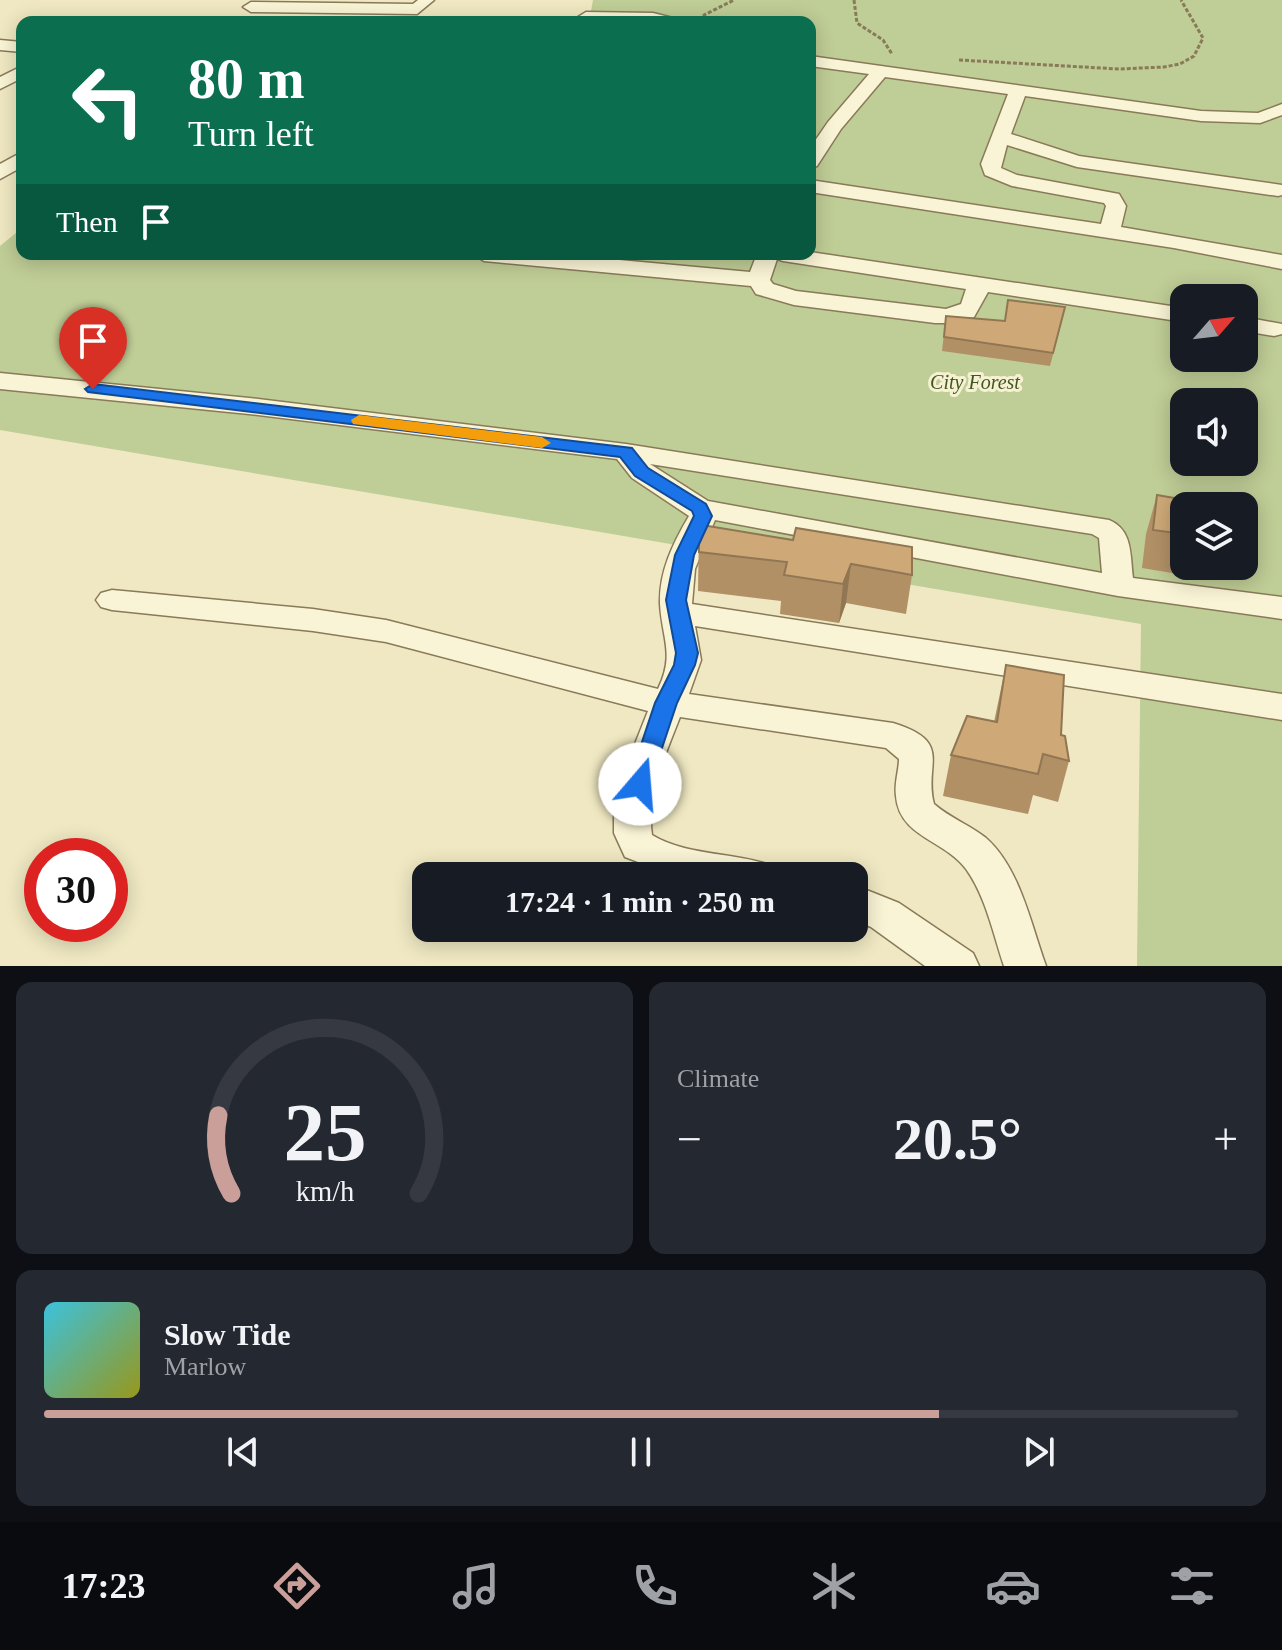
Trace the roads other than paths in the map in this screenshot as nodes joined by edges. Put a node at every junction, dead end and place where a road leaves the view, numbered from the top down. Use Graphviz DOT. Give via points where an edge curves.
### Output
graph roads {
  1 [pos="427,0"];
  2 [pos="251,7"];
  3 [pos="816,61"];
  4 [pos="888,62"];
  5 [pos="1018,91"];
  6 [pos="1282,109"];
  7 [pos="1000,137"];
  8 [pos="816,148"];
  9 [pos="1124,169"];
  10 [pos="816,187"];
  11 [pos="1278,190"];
  12 [pos="1116,202"];
  13 [pos="1109,232"];
  14 [pos="816,259"];
  15 [pos="547,260"];
  16 [pos="766,260"];
  17 [pos="1282,262"];
  18 [pos="759,280"];
  19 [pos="979,284"];
  20 [pos="1170,313"];
  21 [pos="1258,326"];
  22 [pos="1274,329"];
  23 [pos="0,381"];
  24 [pos="626,452"];
  25 [pos="700,508"];
  26 [pos="1118,586"];
  27 [pos="112,600"];
  28 [pos="1282,608"];
  29 [pos="677,612"];
  30 [pos="666,703"];
  31 [pos="1282,707"];
  32 [pos="690,862"];
  33 [pos="868,908"];
  34 [pos="958,966"];
  35 [pos="1025,966"];
  1 -- 2 [label="street" via="417,9"];
  3 -- 4 [label="street"];
  4 -- 5 [label="street"];
  4 -- 8 [label="street"];
  5 -- 6 [label="street" via="1225,118 1260,118"];
  5 -- 7 [label="street"];
  7 -- 9 [label="street"];
  7 -- 12 [label="street" via="991,164 999,176"];
  9 -- 11 [label="street"];
  9 -- 12 [label="street"];
  10 -- 13 [label="street"];
  12 -- 13 [label="street"];
  13 -- 17 [label="street"];
  14 -- 19 [label="street"];
  15 -- 18 [label="street"];
  16 -- 18 [label="street"];
  18 -- 19 [label="street" via="764,289 794,298 935,316 967,313"];
  19 -- 20 [label="street"];
  21 -- 22 [label="street"];
  23 -- 24 [label="street"];
  24 -- 25 [label="street" via="648,477"];
  24 -- 26 [label="street" via="1099,526 1114,538"];
  25 -- 26 [label="street"];
  25 -- 29 [label="street" via="703,516 685,555"];
  26 -- 28 [label="street"];
  27 -- 30 [label="street" via="386,631"];
  29 -- 30 [label="street" via="687,653"];
  29 -- 31 [label="street"];
  30 -- 32 [label="street" via="629,831 638,846"];
  30 -- 35 [label="street" via="904,740 919,760 914,796 918,812 975,851 990,873"];
  33 -- 34 [label="street"];
}
